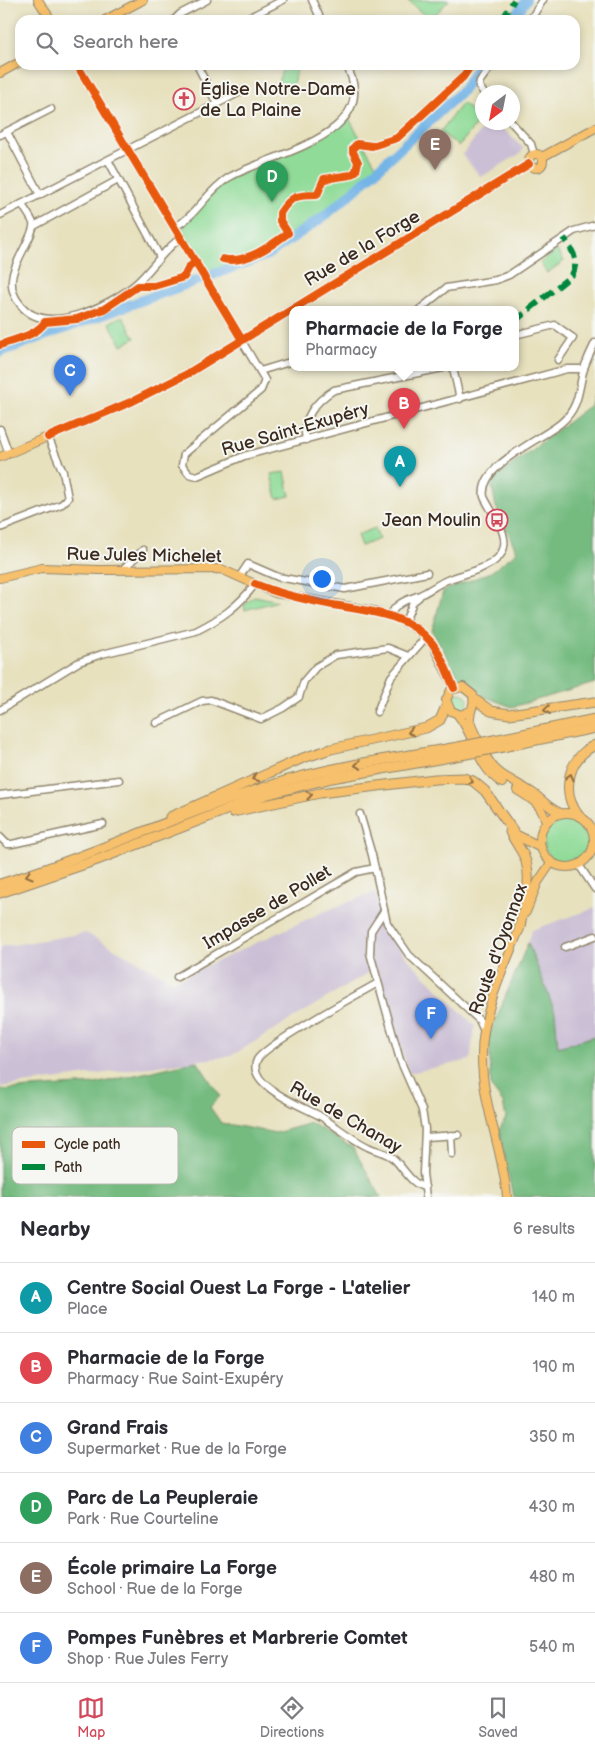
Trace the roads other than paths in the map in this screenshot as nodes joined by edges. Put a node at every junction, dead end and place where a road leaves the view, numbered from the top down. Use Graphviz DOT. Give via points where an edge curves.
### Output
graph roads {
  1 [pos="38,0"];
  2 [pos="143,0"];
  3 [pos="207,0"];
  4 [pos="283,0"];
  5 [pos="312,0"];
  6 [pos="543,0"];
  7 [pos="48,15"];
  8 [pos="114,15"];
  9 [pos="179,15"];
  10 [pos="254,15"];
  11 [pos="319,15"];
  12 [pos="533,15"];
  13 [pos="15,65"];
  14 [pos="79,70"];
  15 [pos="200,70"];
  16 [pos="348,70"];
  17 [pos="488,70"];
  18 [pos="0,73"];
  19 [pos="479,85"];
  20 [pos="244,90"];
  21 [pos="217,104"];
  22 [pos="51,109"];
  23 [pos="595,128"];
  24 [pos="518,130"];
  25 [pos="3,134"];
  26 [pos="128,150"];
  27 [pos="538,156"];
  28 [pos="108,160"];
  29 [pos="530,164"];
  30 [pos="118,180"];
  31 [pos="40,195"];
  32 [pos="22,204"];
  33 [pos="0,215"];
  34 [pos="595,225"];
  35 [pos="34,226"];
  36 [pos="175,227"];
  37 [pos="181,238"];
  38 [pos="160,257"];
  39 [pos="298,306"];
  40 [pos="424,306"];
  41 [pos="289,311"];
  42 [pos="519,334"];
  43 [pos="242,340"];
  44 [pos="595,343"];
  45 [pos="558,360"];
  46 [pos="289,362"];
  47 [pos="584,369"];
  48 [pos="260,371"];
  49 [pos="427,371"];
  50 [pos="454,371"];
  51 [pos="460,399"];
  52 [pos="0,429"];
  53 [pos="48,437"];
  54 [pos="306,440"];
  55 [pos="9,454"];
  56 [pos="0,457"];
  57 [pos="0,528"];
  58 [pos="143,550"];
  59 [pos="123,569"];
  60 [pos="427,573"];
  61 [pos="240,576"];
  62 [pos="0,578"];
  63 [pos="255,584"];
  64 [pos="422,594"];
  65 [pos="390,616"];
  66 [pos="405,622"];
  67 [pos="426,637"];
  68 [pos="408,656"];
  69 [pos="454,688"];
  70 [pos="474,699"];
  71 [pos="595,702"];
  72 [pos="446,704"];
  73 [pos="0,710"];
  74 [pos="470,711"];
  75 [pos="377,712"];
  76 [pos="458,714"];
  77 [pos="595,719"];
  78 [pos="156,723"];
  79 [pos="595,728"];
  80 [pos="496,744"];
  81 [pos="595,745"];
  82 [pos="460,751"];
  83 [pos="119,780"];
  84 [pos="0,795"];
  85 [pos="561,813"];
  86 [pos="360,814"];
  87 [pos="502,814"];
  88 [pos="579,816"];
  89 [pos="194,822"];
  90 [pos="546,822"];
  91 [pos="103,824"];
  92 [pos="0,837"];
  93 [pos="594,837"];
  94 [pos="540,847"];
  95 [pos="91,854"];
  96 [pos="551,863"];
  97 [pos="579,865"];
  98 [pos="375,868"];
  99 [pos="0,884"];
  100 [pos="595,889"];
  101 [pos="0,893"];
  102 [pos="384,911"];
  103 [pos="520,930"];
  104 [pos="595,936"];
  105 [pos="565,947"];
  106 [pos="177,977"];
  107 [pos="378,983"];
  108 [pos="489,1011"];
  109 [pos="478,1020"];
  110 [pos="484,1031"];
  111 [pos="426,1137"];
  112 [pos="452,1154"];
  113 [pos="425,1187"];
  114 [pos="426,1197"];
  115 [pos="507,1197"];
  1 -- 7 [label="main road"];
  2 -- 8 [label="main road"];
  3 -- 9 [label="street"];
  4 -- 10 [label="street"];
  5 -- 11 [label="street"];
  6 -- 12 [label="street"];
  13 -- 18 [label="main road"];
  14 -- 26 [label="street"];
  15 -- 21 [label="street"];
  16 -- 36 [label="street" via="354,94 347,115 338,126 324,136 226,179 185,222"];
  17 -- 19 [label="street"];
  20 -- 21 [label="street"];
  21 -- 26 [label="street"];
  22 -- 25 [label="street"];
  23 -- 27 [label="main road"];
  24 -- 27 [label="street"];
  25 -- 31 [label="street"];
  26 -- 28 [label="street"];
  26 -- 36 [label="street"];
  27 -- 29 [label="main road" via="530,159"];
  27 -- 29 [label="main road" via="544,164 534,168"];
  28 -- 30 [label="street"];
  28 -- 31 [label="street"];
  29 -- 39 [label="main road, Rue de la Forge"];
  30 -- 35 [label="street"];
  30 -- 38 [label="street"];
  31 -- 32 [label="street"];
  32 -- 33 [label="street"];
  32 -- 35 [label="street"];
  34 -- 40 [label="street" via="574,232 509,275 446,288"];
  35 -- 38 [label="street" via="15,264 12,287 22,307 37,317 74,316 111,302 135,285"];
  36 -- 37 [label="street"];
  37 -- 38 [label="street"];
  37 -- 43 [label="street"];
  41 -- 43 [label="main road, Rue de la Forge"];
  42 -- 45 [label="street" via="555,325 573,338"];
  43 -- 48 [label="street"];
  43 -- 53 [label="main road, Rue de la Forge" via="165,386"];
  44 -- 47 [label="street"];
  46 -- 48 [label="street"];
  47 -- 51 [label="street, Rue Saint-Exupéry" via="567,369"];
  47 -- 64 [label="street" via="578,400 570,416 497,467 487,478 484,497 504,537 499,557"];
  48 -- 54 [label="street, Rue Saint-Exupéry" via="265,380 263,388 184,454 182,463 185,471 197,476 244,456"];
  49 -- 54 [label="street" via="334,390 307,418"];
  50 -- 51 [label="street"];
  51 -- 54 [label="street, Rue Saint-Exupéry"];
  52 -- 55 [label="street"];
  53 -- 55 [label="main road, Rue de la Forge"];
  53 -- 57 [label="street" via="63,472 68,498 62,504"];
  55 -- 56 [label="main road, Rue de la Forge"];
  58 -- 59 [label="street"];
  59 -- 61 [label="main road, Rue Jules Michelet" via="210,568"];
  59 -- 62 [label="main road, Rue Jules Michelet" via="42,568"];
  60 -- 61 [label="street" via="346,589 278,577 248,564"];
  61 -- 63 [label="main road, Rue Jules Michelet"];
  63 -- 65 [label="main road, Rue Jules Michelet" via="289,596"];
  63 -- 73 [label="street" via="233,608 210,624 157,642 79,662"];
  64 -- 65 [label="street" via="396,605"];
  64 -- 66 [label="street" via="413,602"];
  65 -- 66 [label="main road, Rue Jules Michelet"];
  66 -- 67 [label="main road, Rue Jules Michelet"];
  67 -- 68 [label="street"];
  67 -- 69 [label="main road, Rue Jules Michelet"];
  68 -- 75 [label="street" via="391,677"];
  68 -- 78 [label="street" via="388,648 336,654 316,667 304,681 299,696 261,719 211,700 202,701"];
  69 -- 70 [label="main road" via="467,688"];
  69 -- 72 [label="main road" via="448,693"];
  71 -- 70 [label="highway, one-way" via="508,714 488,709"];
  70 -- 74 [label="main road"];
  72 -- 76 [label="main road"];
  72 -- 95 [label="highway, one-way" via="440,720 431,726 303,758"];
  74 -- 76 [label="main road"];
  74 -- 85 [label="main road" via="471,723 492,768 535,795 548,808"];
  76 -- 90 [label="main road" via="485,768 496,779 534,801 544,812"];
  77 -- 80 [label="highway"];
  79 -- 80 [label="highway"];
  80 -- 82 [label="highway, bridge"];
  88 -- 81 [label="highway, one-way" via="570,801 569,779 578,759"];
  82 -- 89 [label="highway" via="295,787"];
  82 -- 95 [label="highway, one-way" via="343,768 272,784"];
  83 -- 84 [label="street"];
  85 -- 88 [label="main road"];
  85 -- 90 [label="main road"];
  86 -- 98 [label="street"];
  89 -- 87 [label="highway, one-way" via="311,794 446,778 464,778 477,784"];
  87 -- 94 [label="highway" via="516,835"];
  87 -- 103 [label="highway" via="524,856 528,871 528,890"];
  88 -- 93 [label="main road" via="588,822"];
  89 -- 101 [label="highway"];
  90 -- 94 [label="main road" via="541,830"];
  91 -- 92 [label="street" via="12,844 7,844"];
  93 -- 97 [label="main road" via="591,853"];
  94 -- 96 [label="main road"];
  95 -- 99 [label="highway, one-way"];
  96 -- 97 [label="main road" via="565,868"];
  96 -- 103 [label="main road, Route d'Oyonnax" via="538,882"];
  97 -- 100 [label="street"];
  98 -- 102 [label="street"];
  98 -- 106 [label="street, Impasse de Pollet" via="356,872"];
  102 -- 107 [label="street" via="375,923 369,941"];
  102 -- 109 [label="street" via="387,923 409,955"];
  103 -- 108 [label="main road, Route d'Oyonnax"];
  104 -- 105 [label="street"];
  107 -- 111 [label="street" via="400,1060 422,1110"];
  107 -- 113 [label="street, Rue de Chanay" via="269,1048 257,1059 256,1069 262,1081 274,1092 320,1116 368,1147 387,1154 417,1184"];
  108 -- 109 [label="street"];
  108 -- 110 [label="main road, Route d'Oyonnax"];
  109 -- 110 [label="street"];
  110 -- 115 [label="main road, Route d'Oyonnax" via="482,1071"];
  111 -- 112 [label="street" via="454,1135"];
  111 -- 113 [label="street"];
  113 -- 114 [label="street"];
}
